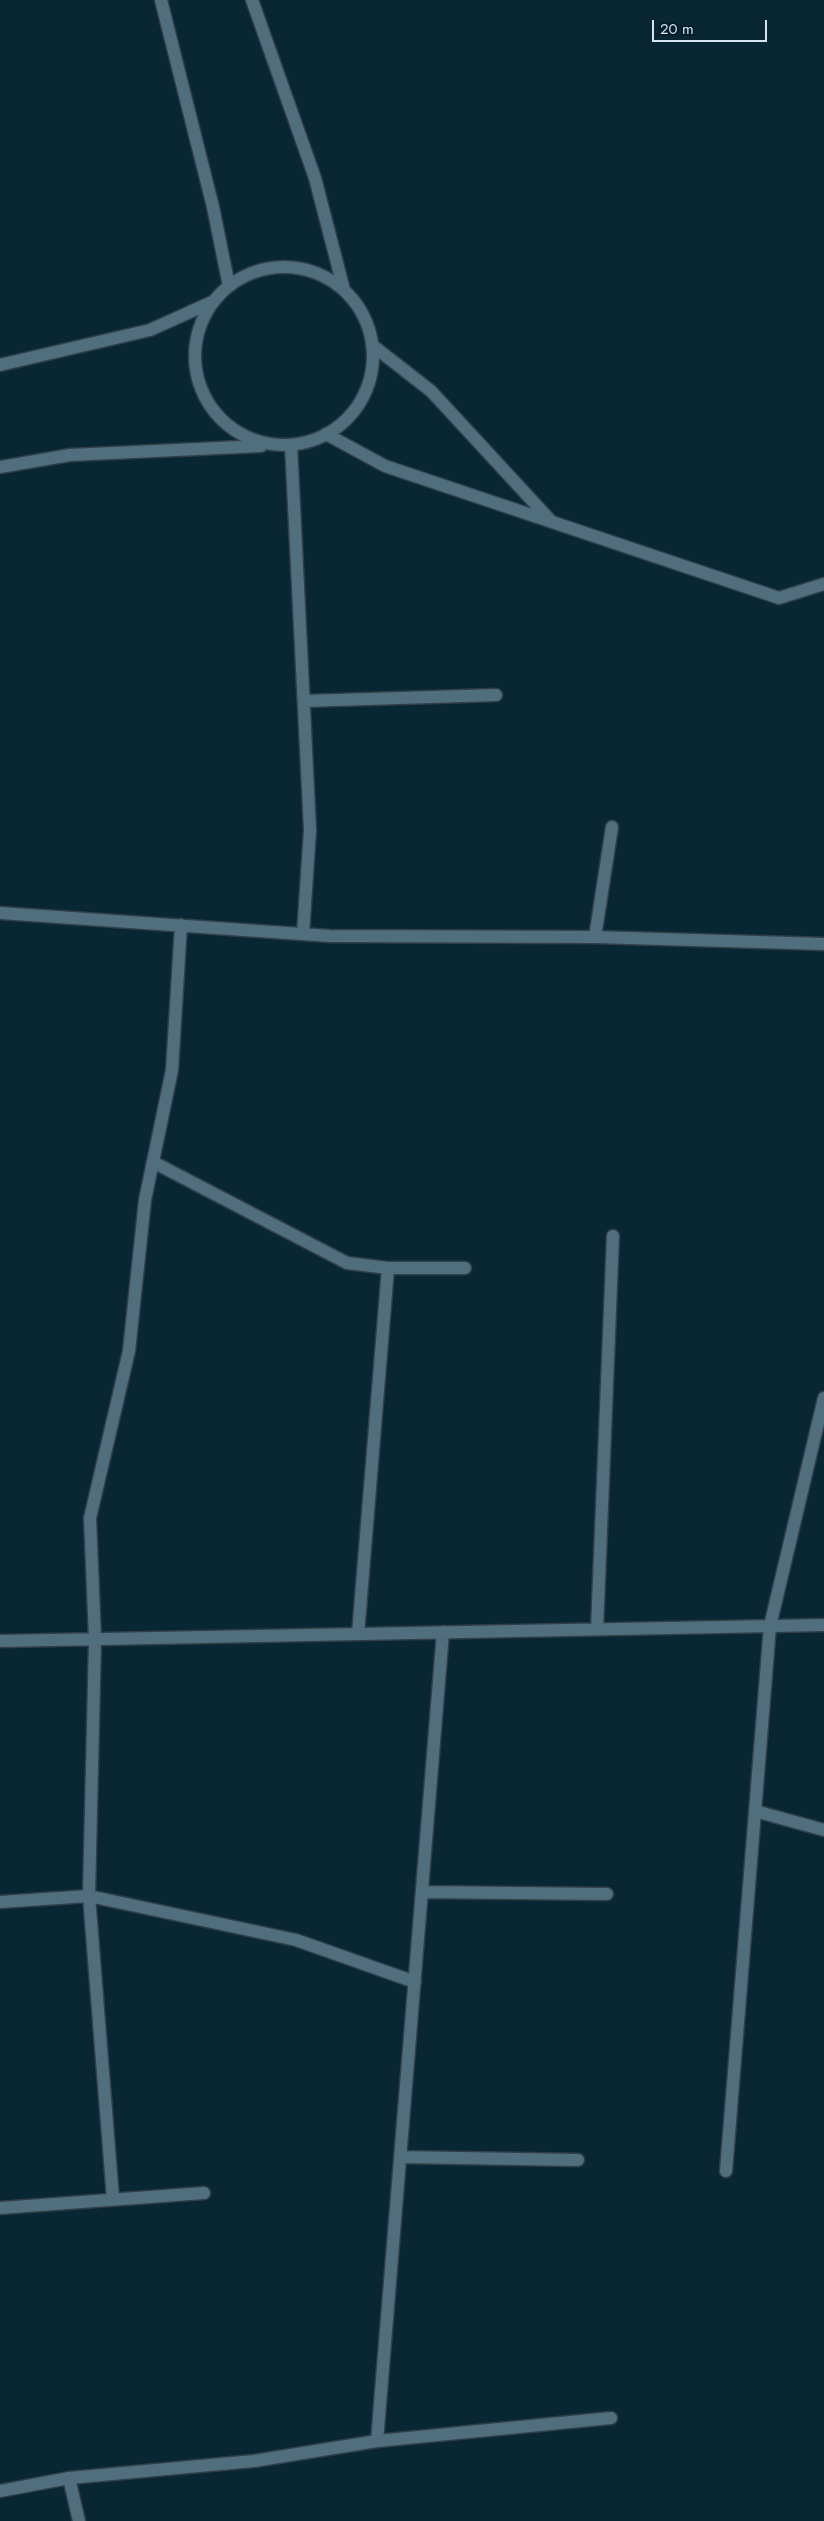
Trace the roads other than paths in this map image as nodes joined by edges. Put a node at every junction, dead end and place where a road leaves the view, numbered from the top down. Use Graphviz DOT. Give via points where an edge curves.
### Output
graph roads {
  1 [pos="161,0"];
  2 [pos="252,0"];
  3 [pos="229,286"];
  4 [pos="344,290"];
  5 [pos="212,302"];
  6 [pos="372,345"];
  7 [pos="0,364"];
  8 [pos="326,434"];
  9 [pos="276,445"];
  10 [pos="291,445"];
  11 [pos="0,467"];
  12 [pos="551,522"];
  13 [pos="824,584"];
  14 [pos="496,695"];
  15 [pos="304,702"];
  16 [pos="612,827"];
  17 [pos="0,913"];
  18 [pos="182,925"];
  19 [pos="304,934"];
  20 [pos="595,937"];
  21 [pos="824,944"];
  22 [pos="153,1162"];
  23 [pos="613,1236"];
  24 [pos="388,1268"];
  25 [pos="465,1268"];
  26 [pos="824,1398"];
  27 [pos="824,1625"];
  28 [pos="770,1626"];
  29 [pos="597,1630"];
  30 [pos="443,1632"];
  31 [pos="358,1634"];
  32 [pos="95,1639"];
  33 [pos="0,1642"];
  34 [pos="755,1812"];
  35 [pos="824,1830"];
  36 [pos="422,1892"];
  37 [pos="607,1894"];
  38 [pos="89,1896"];
  39 [pos="0,1902"];
  40 [pos="414,1982"];
  41 [pos="400,2157"];
  42 [pos="578,2160"];
  43 [pos="726,2171"];
  44 [pos="204,2193"];
  45 [pos="113,2199"];
  46 [pos="0,2208"];
  47 [pos="611,2418"];
  48 [pos="377,2441"];
  49 [pos="69,2478"];
  50 [pos="0,2492"];
  51 [pos="79,2521"];
  1 -- 3 [label="street" via="213,206"];
  2 -- 4 [label="street" via="315,178"];
  3 -- 4 [label="street" via="257,271 287,267 318,273"];
  3 -- 5 [label="street"];
  4 -- 6 [label="street" via="358,306"];
  5 -- 7 [label="street" via="150,330"];
  5 -- 9 [label="street" via="200,326 194,352 197,380 208,404 226,425 249,439"];
  6 -- 8 [label="street" via="368,387 344,422"];
  6 -- 12 [label="street" via="431,391"];
  8 -- 10 [label="street"];
  8 -- 12 [label="street" via="385,466"];
  9 -- 10 [label="street"];
  9 -- 11 [label="street" via="70,454"];
  10 -- 15 [label="street"];
  12 -- 13 [label="street" via="779,598"];
  14 -- 15 [label="street"];
  15 -- 19 [label="street" via="310,830"];
  16 -- 20 [label="street"];
  17 -- 18 [label="street"];
  18 -- 19 [label="street"];
  18 -- 22 [label="street" via="172,1070"];
  19 -- 20 [label="street"];
  20 -- 21 [label="street"];
  22 -- 24 [label="street" via="347,1263"];
  22 -- 32 [label="street" via="145,1200 129,1351 90,1518"];
  23 -- 29 [label="street"];
  24 -- 25 [label="street"];
  24 -- 31 [label="street"];
  26 -- 28 [label="street"];
  27 -- 28 [label="street"];
  28 -- 29 [label="street"];
  28 -- 34 [label="street"];
  29 -- 30 [label="street"];
  30 -- 31 [label="street"];
  30 -- 36 [label="street"];
  31 -- 32 [label="street"];
  32 -- 33 [label="street"];
  32 -- 38 [label="street"];
  34 -- 35 [label="street"];
  34 -- 43 [label="street"];
  36 -- 37 [label="street"];
  36 -- 40 [label="street"];
  38 -- 39 [label="street"];
  38 -- 40 [label="street" via="296,1940"];
  38 -- 45 [label="street"];
  40 -- 41 [label="street"];
  41 -- 42 [label="street"];
  41 -- 48 [label="street"];
  44 -- 45 [label="street"];
  45 -- 46 [label="street"];
  47 -- 48 [label="street"];
  48 -- 49 [label="street" via="254,2460"];
  49 -- 50 [label="street"];
  49 -- 51 [label="street"];
}
